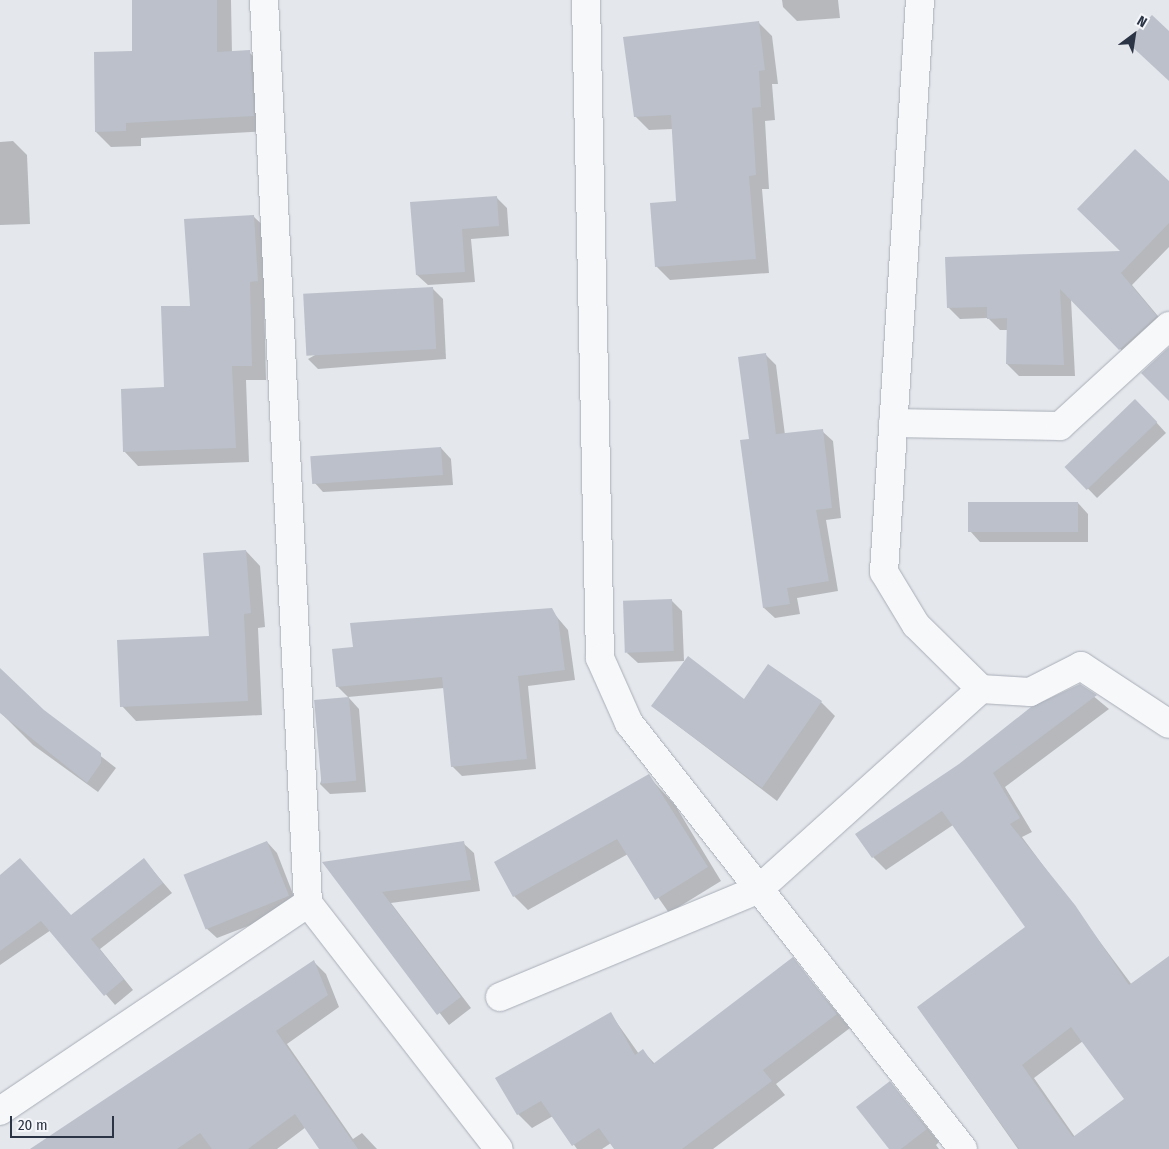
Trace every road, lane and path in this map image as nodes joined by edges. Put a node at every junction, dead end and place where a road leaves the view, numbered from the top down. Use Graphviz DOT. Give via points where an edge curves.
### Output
graph roads {
  1 [pos="264,0"];
  2 [pos="586,0"];
  3 [pos="920,0"];
  4 [pos="1169,326"];
  5 [pos="893,423"];
  6 [pos="982,690"];
  7 [pos="1169,724"];
  8 [pos="759,889"];
  9 [pos="308,903"];
  10 [pos="500,996"];
  11 [pos="0,1111"];
  12 [pos="499,1149"];
  13 [pos="962,1149"];
  1 -- 9 [label="street"];
  2 -- 8 [label="street" via="600,658 629,723"];
  3 -- 5 [label="street"];
  4 -- 5 [label="street" via="1060,426"];
  5 -- 6 [label="street" via="884,572 916,625"];
  6 -- 7 [label="street" via="1030,692 1081,666"];
  6 -- 8 [label="street"];
  8 -- 10 [label="street"];
  8 -- 13 [label="street"];
  9 -- 11 [label="street"];
  9 -- 12 [label="street"];
}
